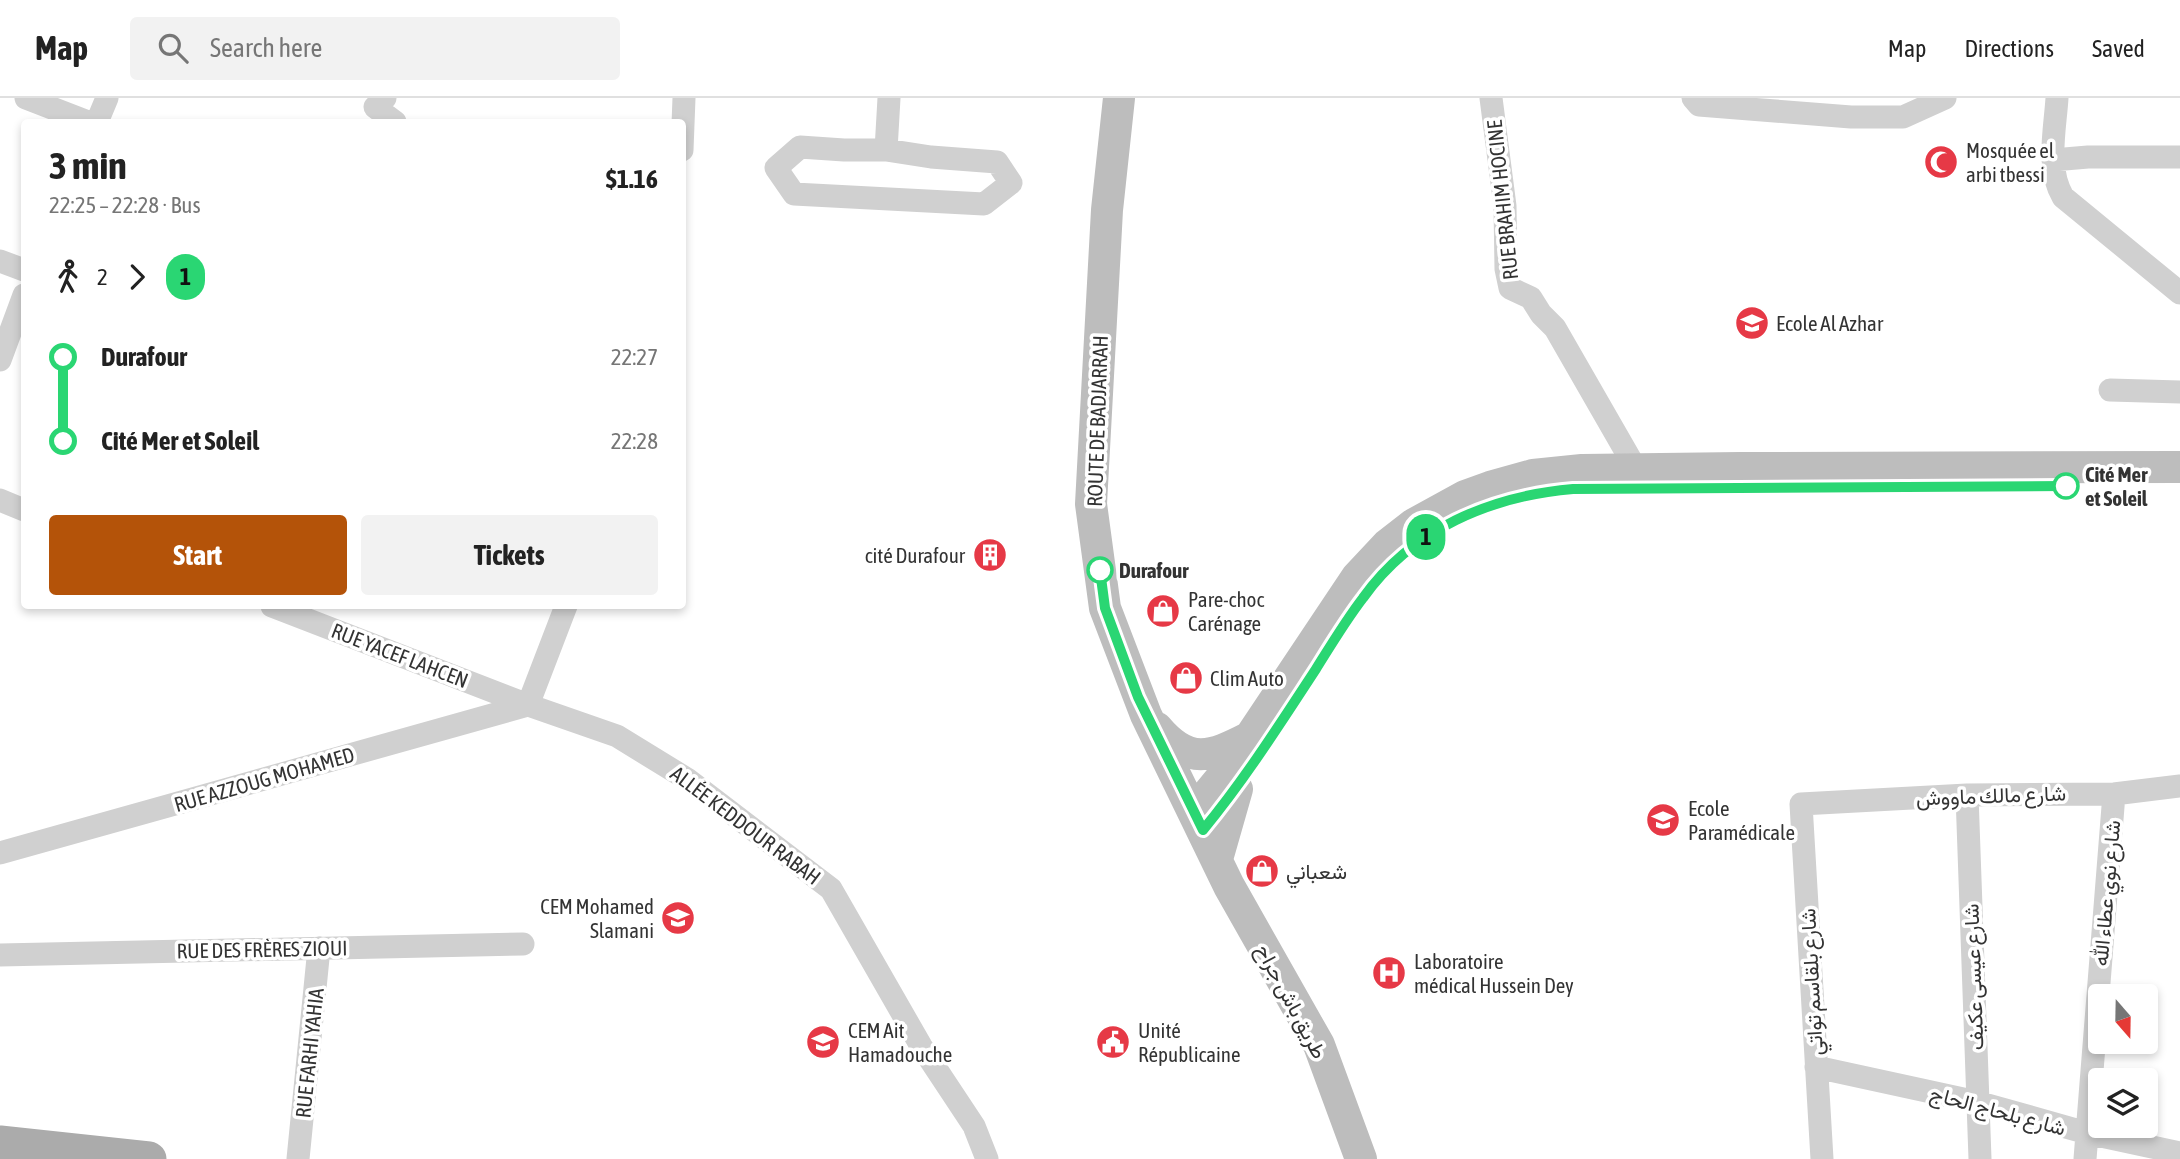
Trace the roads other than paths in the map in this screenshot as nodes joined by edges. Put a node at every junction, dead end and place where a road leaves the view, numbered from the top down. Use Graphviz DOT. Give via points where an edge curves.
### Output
graph roads {
  1 [pos="26,98"];
  2 [pos="107,98"];
  3 [pos="385,98"];
  4 [pos="684,98"];
  5 [pos="889,98"];
  6 [pos="1119,98"];
  7 [pos="1491,98"];
  8 [pos="1693,98"];
  9 [pos="1945,98"];
  10 [pos="2057,98"];
  11 [pos="80,119"];
  12 [pos="98,119"];
  13 [pos="391,119"];
  14 [pos="683,119"];
  15 [pos="886,150"];
  16 [pos="2180,157"];
  17 [pos="2053,160"];
  18 [pos="0,261"];
  19 [pos="21,269"];
  20 [pos="2180,293"];
  21 [pos="21,303"];
  22 [pos="0,360"];
  23 [pos="2110,390"];
  24 [pos="2180,391"];
  25 [pos="2180,467"];
  26 [pos="1636,469"];
  27 [pos="2180,486"];
  28 [pos="0,500"];
  29 [pos="21,509"];
  30 [pos="280,609"];
  31 [pos="565,609"];
  32 [pos="528,705"];
  33 [pos="1146,715"];
  34 [pos="1250,737"];
  35 [pos="2180,786"];
  36 [pos="1237,789"];
  37 [pos="2115,794"];
  38 [pos="1967,795"];
  39 [pos="1801,804"];
  40 [pos="1199,820"];
  41 [pos="0,853"];
  42 [pos="1223,872"];
  43 [pos="523,944"];
  44 [pos="319,948"];
  45 [pos="0,954"];
  46 [pos="1816,1067"];
  47 [pos="1977,1101"];
  48 [pos="2087,1133"];
  49 [pos="0,1143"];
  50 [pos="2180,1153"];
  51 [pos="149,1159"];
  52 [pos="298,1159"];
  53 [pos="987,1159"];
  54 [pos="1361,1159"];
  55 [pos="1822,1159"];
  56 [pos="1980,1159"];
  57 [pos="2085,1159"];
  1 -- 11 [label="street"];
  2 -- 12 [label="street"];
  3 -- 13 [label="street" via="375,107"];
  4 -- 14 [label="street"];
  5 -- 15 [label="street"];
  6 -- 33 [label="main road, ROUTE DE BADJARRAH" via="1107,210 1091,504 1105,608"];
  7 -- 26 [label="street, RUE BRAHIM HOCINE" via="1510,288 1531,298 1555,328"];
  8 -- 9 [label="street" via="1699,105 1852,117 1903,117"];
  10 -- 17 [label="street"];
  15 -- 15 [label="street" via="800,147 776,168 794,194 984,204 1011,183 998,162"];
  16 -- 17 [label="street"];
  17 -- 20 [label="street" via="2063,197"];
  18 -- 19 [label="street"];
  21 -- 22 [label="street"];
  23 -- 24 [label="street"];
  25 -- 26 [label="main road"];
  26 -- 34 [label="main road" via="1533,475 1465,496 1414,524 1357,577"];
  27 -- 36 [label="main road" via="1573,489 1544,491 1482,508 1422,539 1371,588"];
  28 -- 29 [label="street"];
  30 -- 32 [label="street, RUE YACEF LAHCEN"];
  31 -- 32 [label="street"];
  32 -- 41 [label="street, RUE AZZOUG MOHAMED"];
  32 -- 53 [label="street, ALLÉE KEDDOUR RABAH" via="617,736 687,779 831,889 921,1046 974,1126"];
  33 -- 34 [label="main road" via="1169,743 1191,754 1220,752"];
  33 -- 40 [label="main road, ROUTE DE BADJARRAH"];
  34 -- 40 [label="main road"];
  35 -- 37 [label="street, شارع مالك ماووش"];
  36 -- 40 [label="main road"];
  36 -- 42 [label="main road"];
  37 -- 38 [label="street, شارع مالك ماووش"];
  37 -- 48 [label="street, شارع نوي عطاء الله"];
  38 -- 39 [label="street, شارع مالك ماووش"];
  38 -- 47 [label="street, شارع عيسى عكيف"];
  39 -- 46 [label="street, شارع بلقاسم تواتي"];
  40 -- 42 [label="main road, ROUTE DE BADJARRAH"];
  42 -- 54 [label="main road, طريق باش جراح" via="1319,1045"];
  43 -- 44 [label="street, RUE DES FRÈRES ZIOUI"];
  44 -- 45 [label="street, RUE DES FRÈRES ZIOUI"];
  44 -- 52 [label="street, RUE FARHI YAHIA"];
  46 -- 47 [label="street, شارع بلحاج الحاج"];
  46 -- 55 [label="street, شارع بلقاسم تواتي"];
  47 -- 48 [label="street, شارع بلحاج الحاج"];
  47 -- 56 [label="street, شارع عيسى عكيف"];
  48 -- 50 [label="street, شارع بلحاج الحاج"];
  48 -- 57 [label="street, شارع نوي عطاء الله"];
  49 -- 51 [label="main road"];
}
